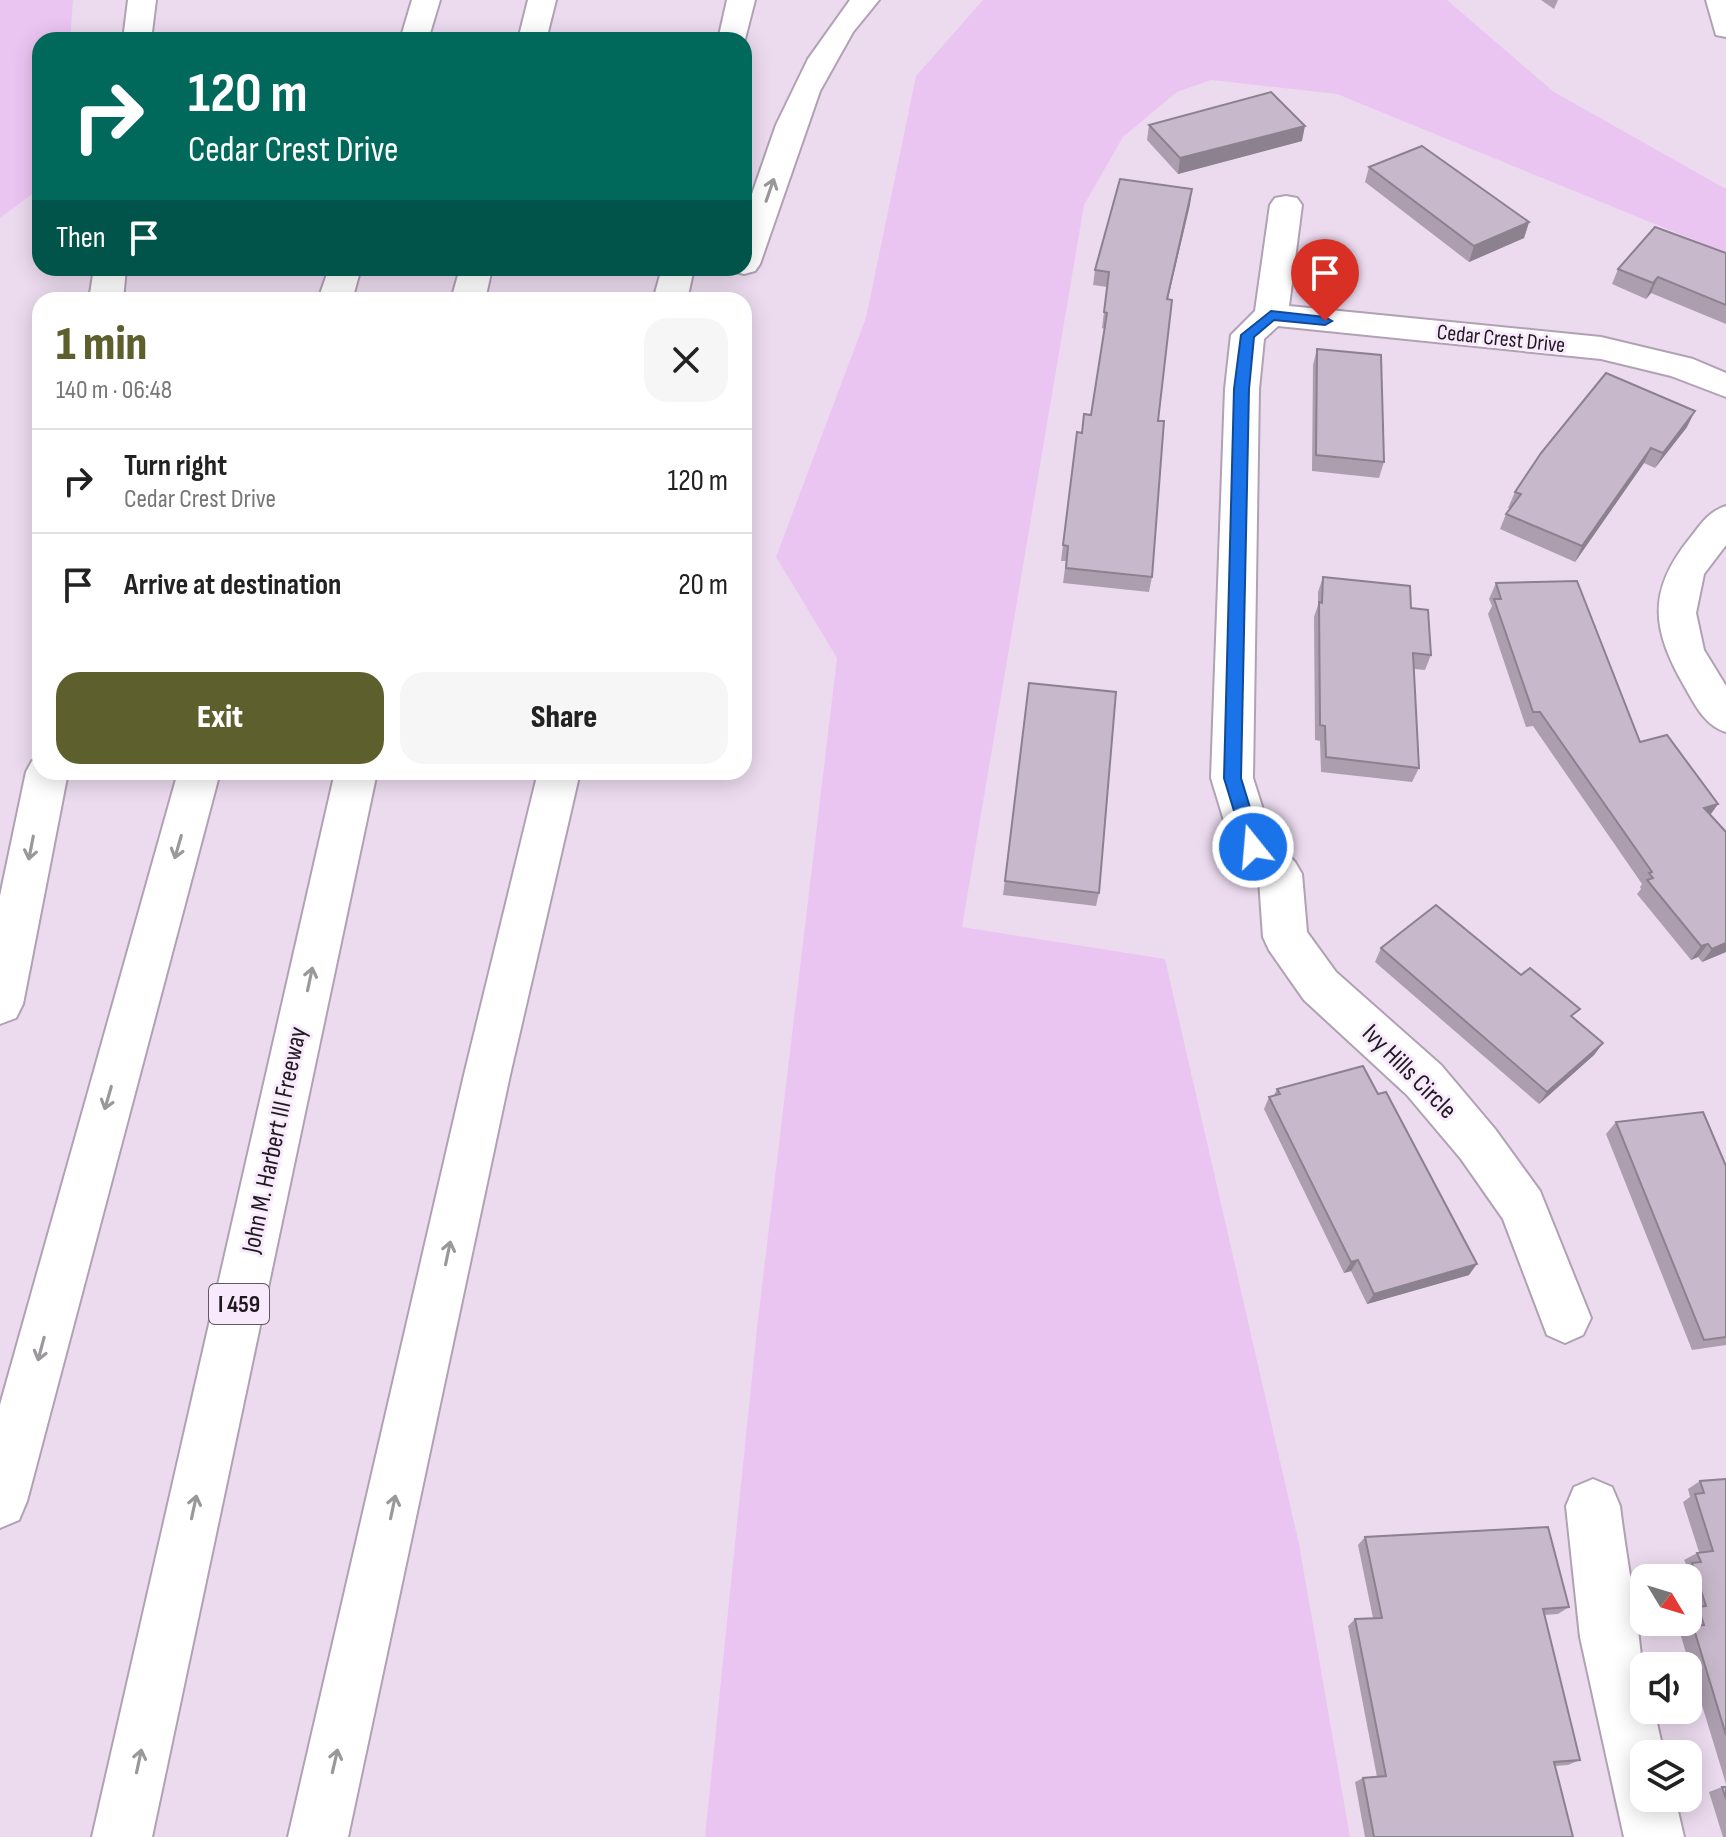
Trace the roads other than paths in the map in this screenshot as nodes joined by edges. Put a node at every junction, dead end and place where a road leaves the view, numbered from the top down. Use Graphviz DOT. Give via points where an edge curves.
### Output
graph roads {
  1 [pos="142,0"];
  2 [pos="426,0"];
  3 [pos="542,0"];
  4 [pos="741,0"];
  5 [pos="865,0"];
  6 [pos="1720,0"];
  7 [pos="1726,29"];
  8 [pos="138,32"];
  9 [pos="416,32"];
  10 [pos="534,32"];
  11 [pos="734,32"];
  12 [pos="1286,205"];
  13 [pos="752,241"];
  14 [pos="1271,315"];
  15 [pos="1726,386"];
  16 [pos="1726,519"];
  17 [pos="1726,717"];
  18 [pos="45,780"];
  19 [pos="197,780"];
  20 [pos="354,780"];
  21 [pos="557,780"];
  22 [pos="578,780"];
  23 [pos="0,1004"];
  24 [pos="487,1075"];
  25 [pos="1565,1318"];
  26 [pos="0,1501"];
  27 [pos="1593,1506"];
  28 [pos="1631,1740"];
  29 [pos="1648,1812"];
  30 [pos="122,1837"];
  31 [pos="318,1837"];
  32 [pos="1654,1837"];
  1 -- 8 [label="main road"];
  2 -- 9 [label="main road"];
  3 -- 10 [label="main road"];
  4 -- 11 [label="main road"];
  13 -- 5 [label="main road, one-way" via="816,65"];
  6 -- 7 [label="main road"];
  12 -- 14 [label="main road"];
  14 -- 15 [label="main road, Cedar Crest Drive" via="1601,348 1681,367"];
  14 -- 25 [label="main road, Ivy Hills Circle" via="1248,335 1242,389 1232,778 1253,847 1280,874 1285,937 1320,986 1424,1080 1478,1144 1523,1207"];
  16 -- 17 [label="main road" via="1685,575 1674,614 1684,653"];
  18 -- 23 [label="main road, one-way"];
  19 -- 26 [label="main road, one-way"];
  30 -- 20 [label="main road, John M. Harbert III Freeway / I 459, one-way"];
  21 -- 24 [label="main road"];
  22 -- 24 [label="main road"];
  31 -- 24 [label="main road, one-way"];
  27 -- 28 [label="main road" via="1608,1637"];
  29 -- 32 [label="main road"];
}
